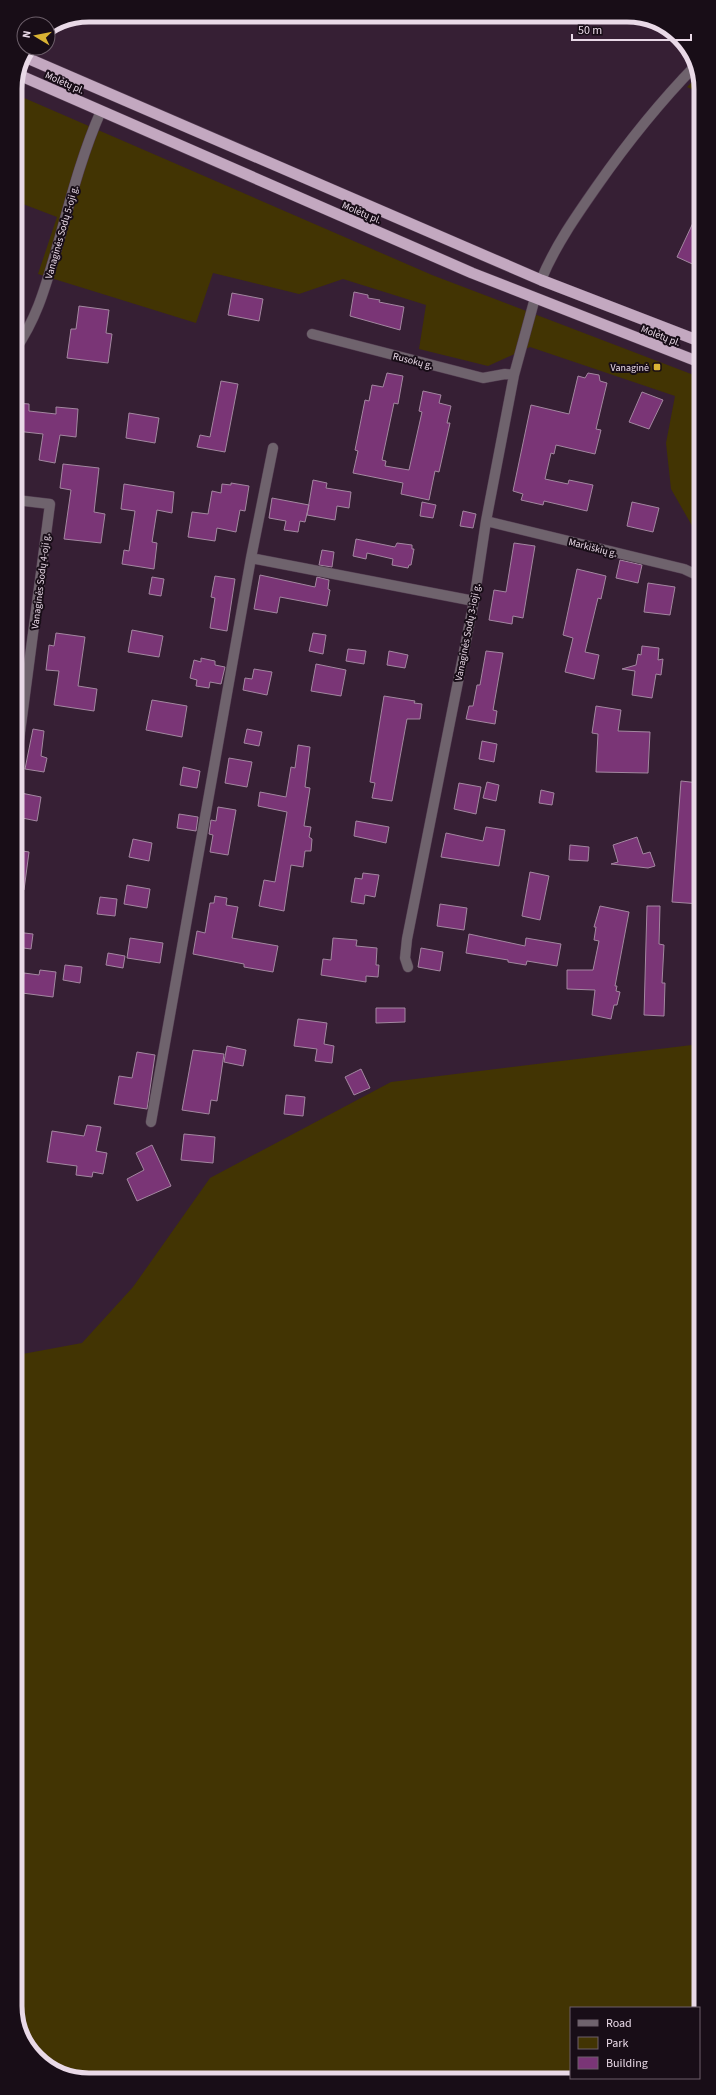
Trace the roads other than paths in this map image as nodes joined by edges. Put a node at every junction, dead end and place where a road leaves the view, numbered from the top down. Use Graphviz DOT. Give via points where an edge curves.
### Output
graph roads {
  1 [pos="29,59"];
  2 [pos="691,70"];
  3 [pos="23,78"];
  4 [pos="101,111"];
  5 [pos="541,280"];
  6 [pos="536,298"];
  7 [pos="312,334"];
  8 [pos="694,339"];
  9 [pos="22,340"];
  10 [pos="694,360"];
  11 [pos="514,375"];
  12 [pos="273,448"];
  13 [pos="22,501"];
  14 [pos="486,521"];
  15 [pos="251,558"];
  16 [pos="694,574"];
  17 [pos="474,601"];
  18 [pos="22,717"];
  19 [pos="408,967"];
  20 [pos="151,1122"];
  1 -- 5 [label="highway, Molėtų pl."];
  2 -- 5 [label="street" via="661,101 614,162 570,224"];
  3 -- 4 [label="highway, Molėtų pl."];
  4 -- 6 [label="highway, Molėtų pl." via="363,226"];
  4 -- 9 [label="street, Vanaginės Sodų 5-oji g." via="72,194 40,307"];
  5 -- 8 [label="highway, Molėtų pl."];
  6 -- 10 [label="highway, Molėtų pl."];
  6 -- 11 [label="street, Vanaginės Sodų 3-ioji g."];
  7 -- 11 [label="street, Rusokų g." via="484,378"];
  11 -- 14 [label="street, Vanaginės Sodų 3-ioji g."];
  12 -- 15 [label="street"];
  13 -- 18 [label="street, Vanaginės Sodų 4-oji g." via="50,504"];
  14 -- 16 [label="street, Markiškių g." via="684,569"];
  14 -- 17 [label="street, Vanaginės Sodų 3-ioji g."];
  15 -- 17 [label="street"];
  15 -- 20 [label="street"];
  17 -- 19 [label="street, Vanaginės Sodų 3-ioji g." via="407,939 405,958"];
}
